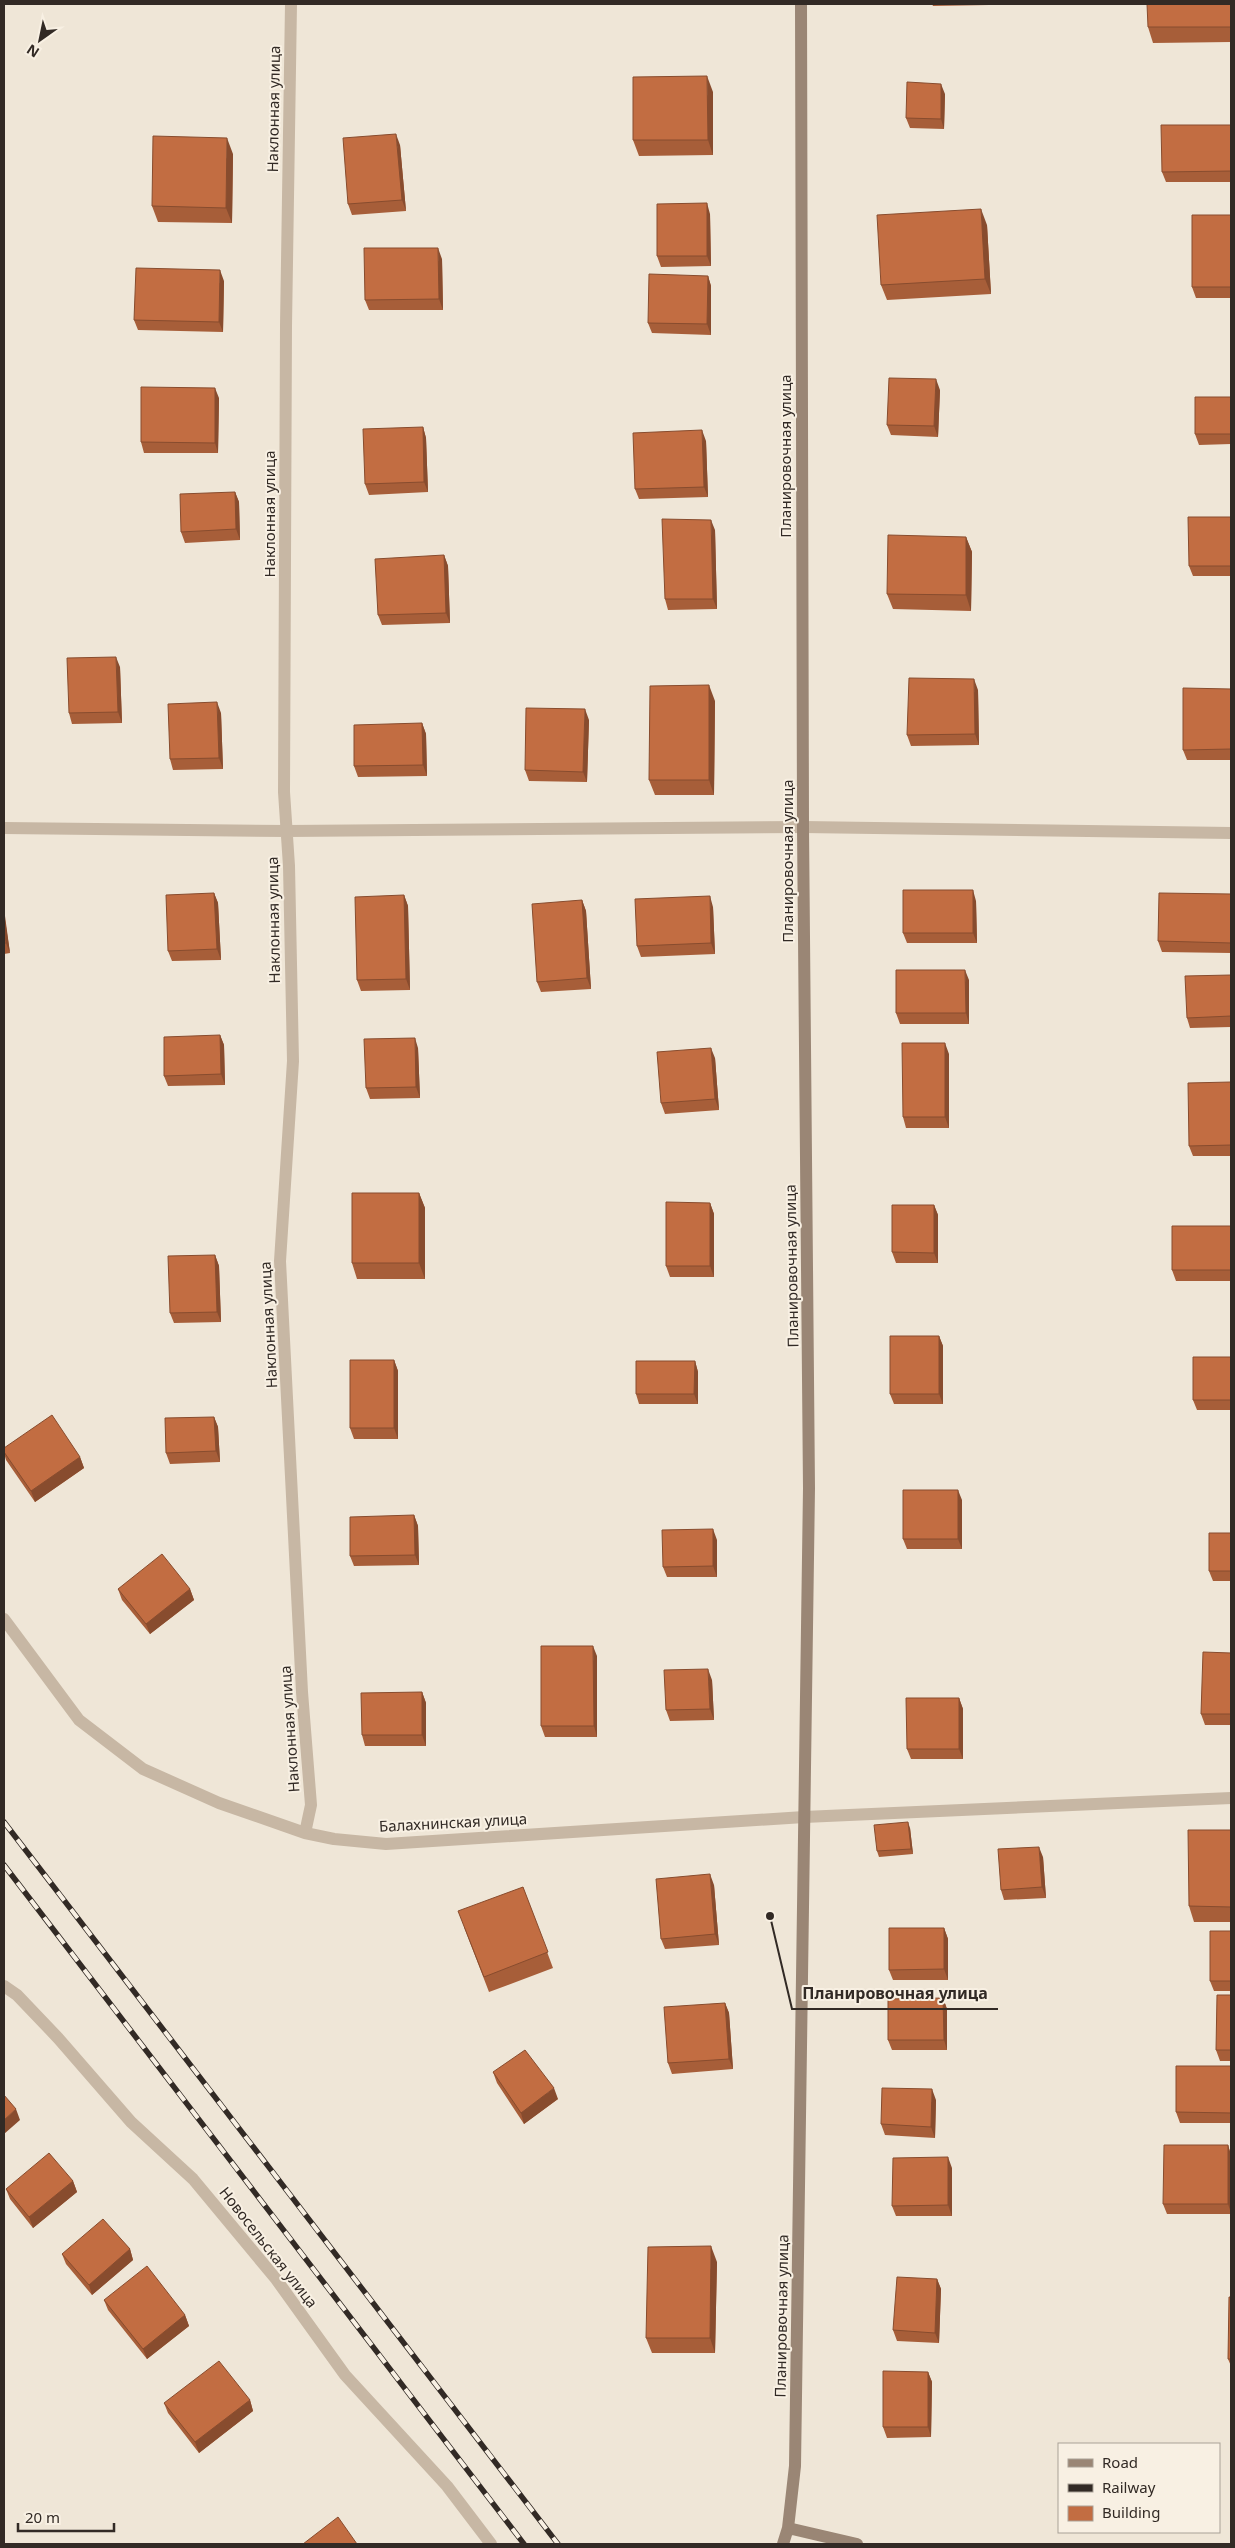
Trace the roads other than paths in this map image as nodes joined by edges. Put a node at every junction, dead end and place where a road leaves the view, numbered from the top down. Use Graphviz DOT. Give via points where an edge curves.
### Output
graph roads {
  1 [pos="291,4"];
  2 [pos="801,4"];
  3 [pos="803,827"];
  4 [pos="4,828"];
  5 [pos="287,831"];
  6 [pos="1231,832"];
  7 [pos="4,1619"];
  8 [pos="1231,1798"];
  9 [pos="804,1817"];
  10 [pos="305,1833"];
  11 [pos="4,1986"];
  12 [pos="788,2528"];
  13 [pos="491,2544"];
  14 [pos="784,2544"];
  15 [pos="857,2544"];
  1 -- 5 [label="street, Наклонная улица" via="286,326 284,782"];
  2 -- 3 [label="main road, Планировочная улица"];
  3 -- 5 [label="street"];
  3 -- 6 [label="street"];
  3 -- 9 [label="main road, Планировочная улица" via="809,1488"];
  4 -- 5 [label="street"];
  5 -- 10 [label="street, Наклонная улица" via="293,1061 280,1260 302,1692 311,1805"];
  7 -- 10 [label="street, Балахнинская улица" via="79,1720 143,1769 219,1803"];
  8 -- 9 [label="street, Балахнинская улица"];
  9 -- 10 [label="street, Балахнинская улица" via="386,1844"];
  9 -- 12 [label="main road, Планировочная улица" via="795,2466"];
  11 -- 13 [label="street, Новосельская улица" via="17,1995 58,2038 131,2122 193,2179 276,2279 345,2375 447,2486"];
  12 -- 14 [label="main road, Планировочная улица"];
  12 -- 15 [label="main road"];
}
